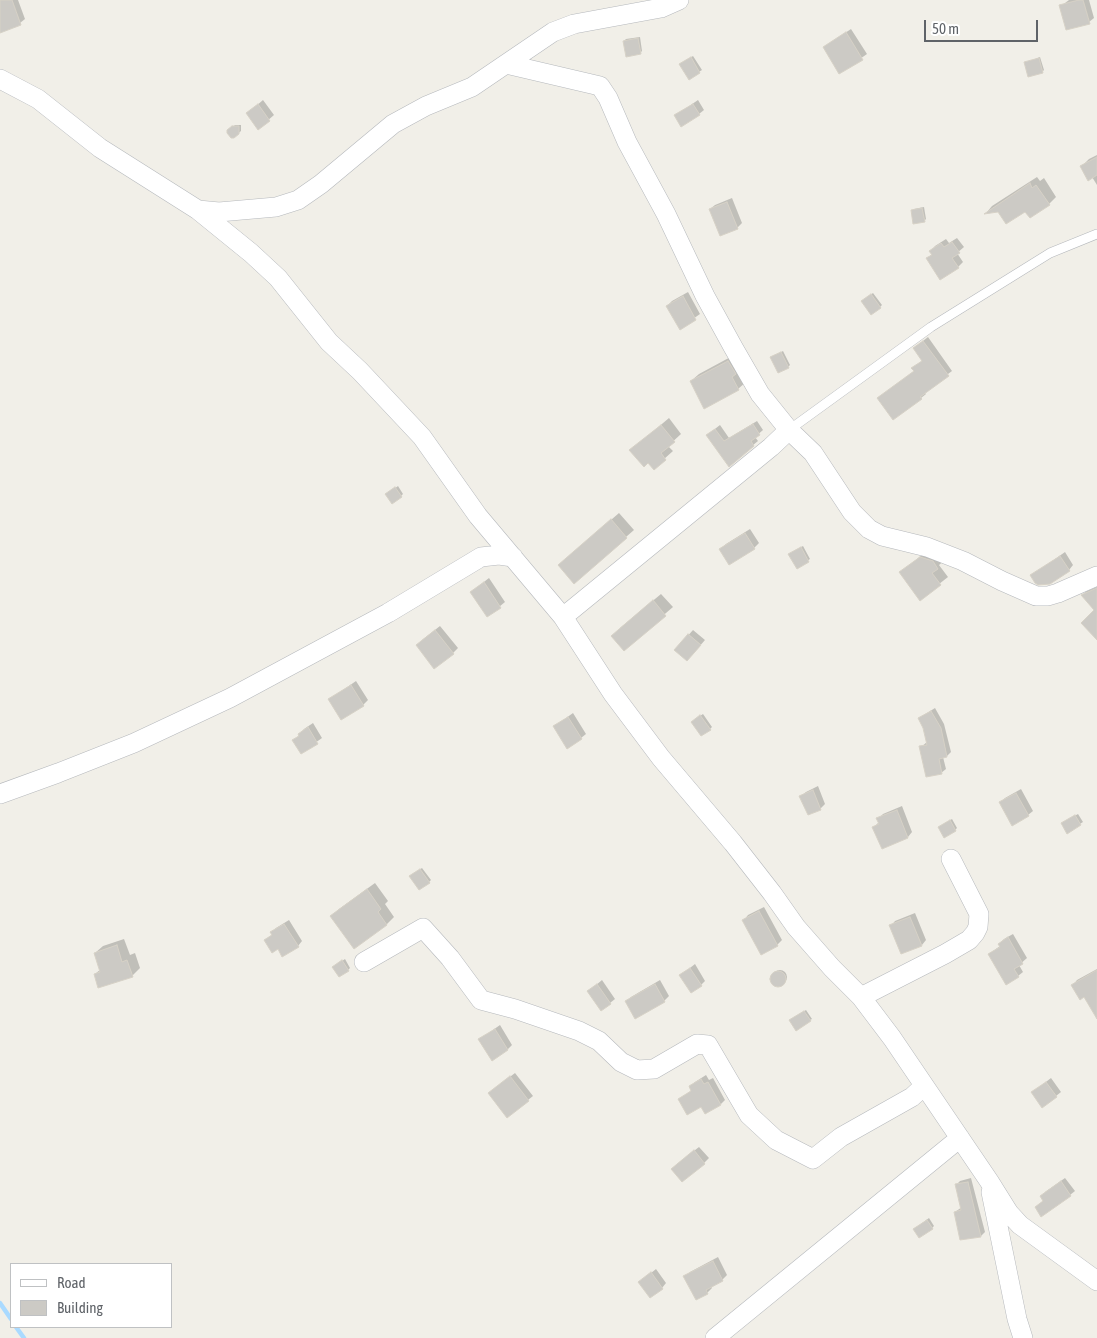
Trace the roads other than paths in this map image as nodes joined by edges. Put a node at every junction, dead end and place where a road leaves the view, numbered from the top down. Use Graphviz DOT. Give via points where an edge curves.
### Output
graph roads {
  1 [pos="679,0"];
  2 [pos="506,64"];
  3 [pos="0,79"];
  4 [pos="198,210"];
  5 [pos="1097,234"];
  6 [pos="789,430"];
  7 [pos="513,557"];
  8 [pos="1097,576"];
  9 [pos="563,617"];
  10 [pos="0,794"];
  11 [pos="950,859"];
  12 [pos="364,962"];
  13 [pos="861,997"];
  14 [pos="924,1086"];
  15 [pos="960,1138"];
  16 [pos="989,1181"];
  17 [pos="1097,1281"];
  18 [pos="715,1338"];
  19 [pos="1023,1338"];
  1 -- 2 [label="street" via="661,8 574,24 554,32"];
  2 -- 4 [label="street" via="472,87 393,124 298,200 276,207 219,212"];
  2 -- 6 [label="street" via="600,86 733,347 760,394"];
  3 -- 4 [label="street" via="38,99 100,148"];
  4 -- 7 [label="street" via="278,278 330,342 422,437 478,516"];
  5 -- 6 [label="lane" via="1050,253 931,327"];
  6 -- 8 [label="street" via="812,453 852,512 869,529 882,536 927,547 963,561 1036,596 1048,596"];
  6 -- 9 [label="street"];
  7 -- 9 [label="street"];
  7 -- 10 [label="street" via="481,557 388,613 230,698 134,743"];
  9 -- 13 [label="street" via="607,686 661,758 738,850 796,927"];
  11 -- 13 [label="street" via="979,914 975,933 945,954"];
  12 -- 14 [label="street" via="424,928 482,1000 579,1031 599,1041 621,1062 637,1070 654,1070 697,1044 708,1045 749,1115 776,1140 812,1160 841,1137 912,1097"];
  13 -- 14 [label="street"];
  14 -- 15 [label="street"];
  15 -- 16 [label="street"];
  15 -- 18 [label="street"];
  16 -- 17 [label="street" via="1020,1225"];
  16 -- 19 [label="street"];
}
